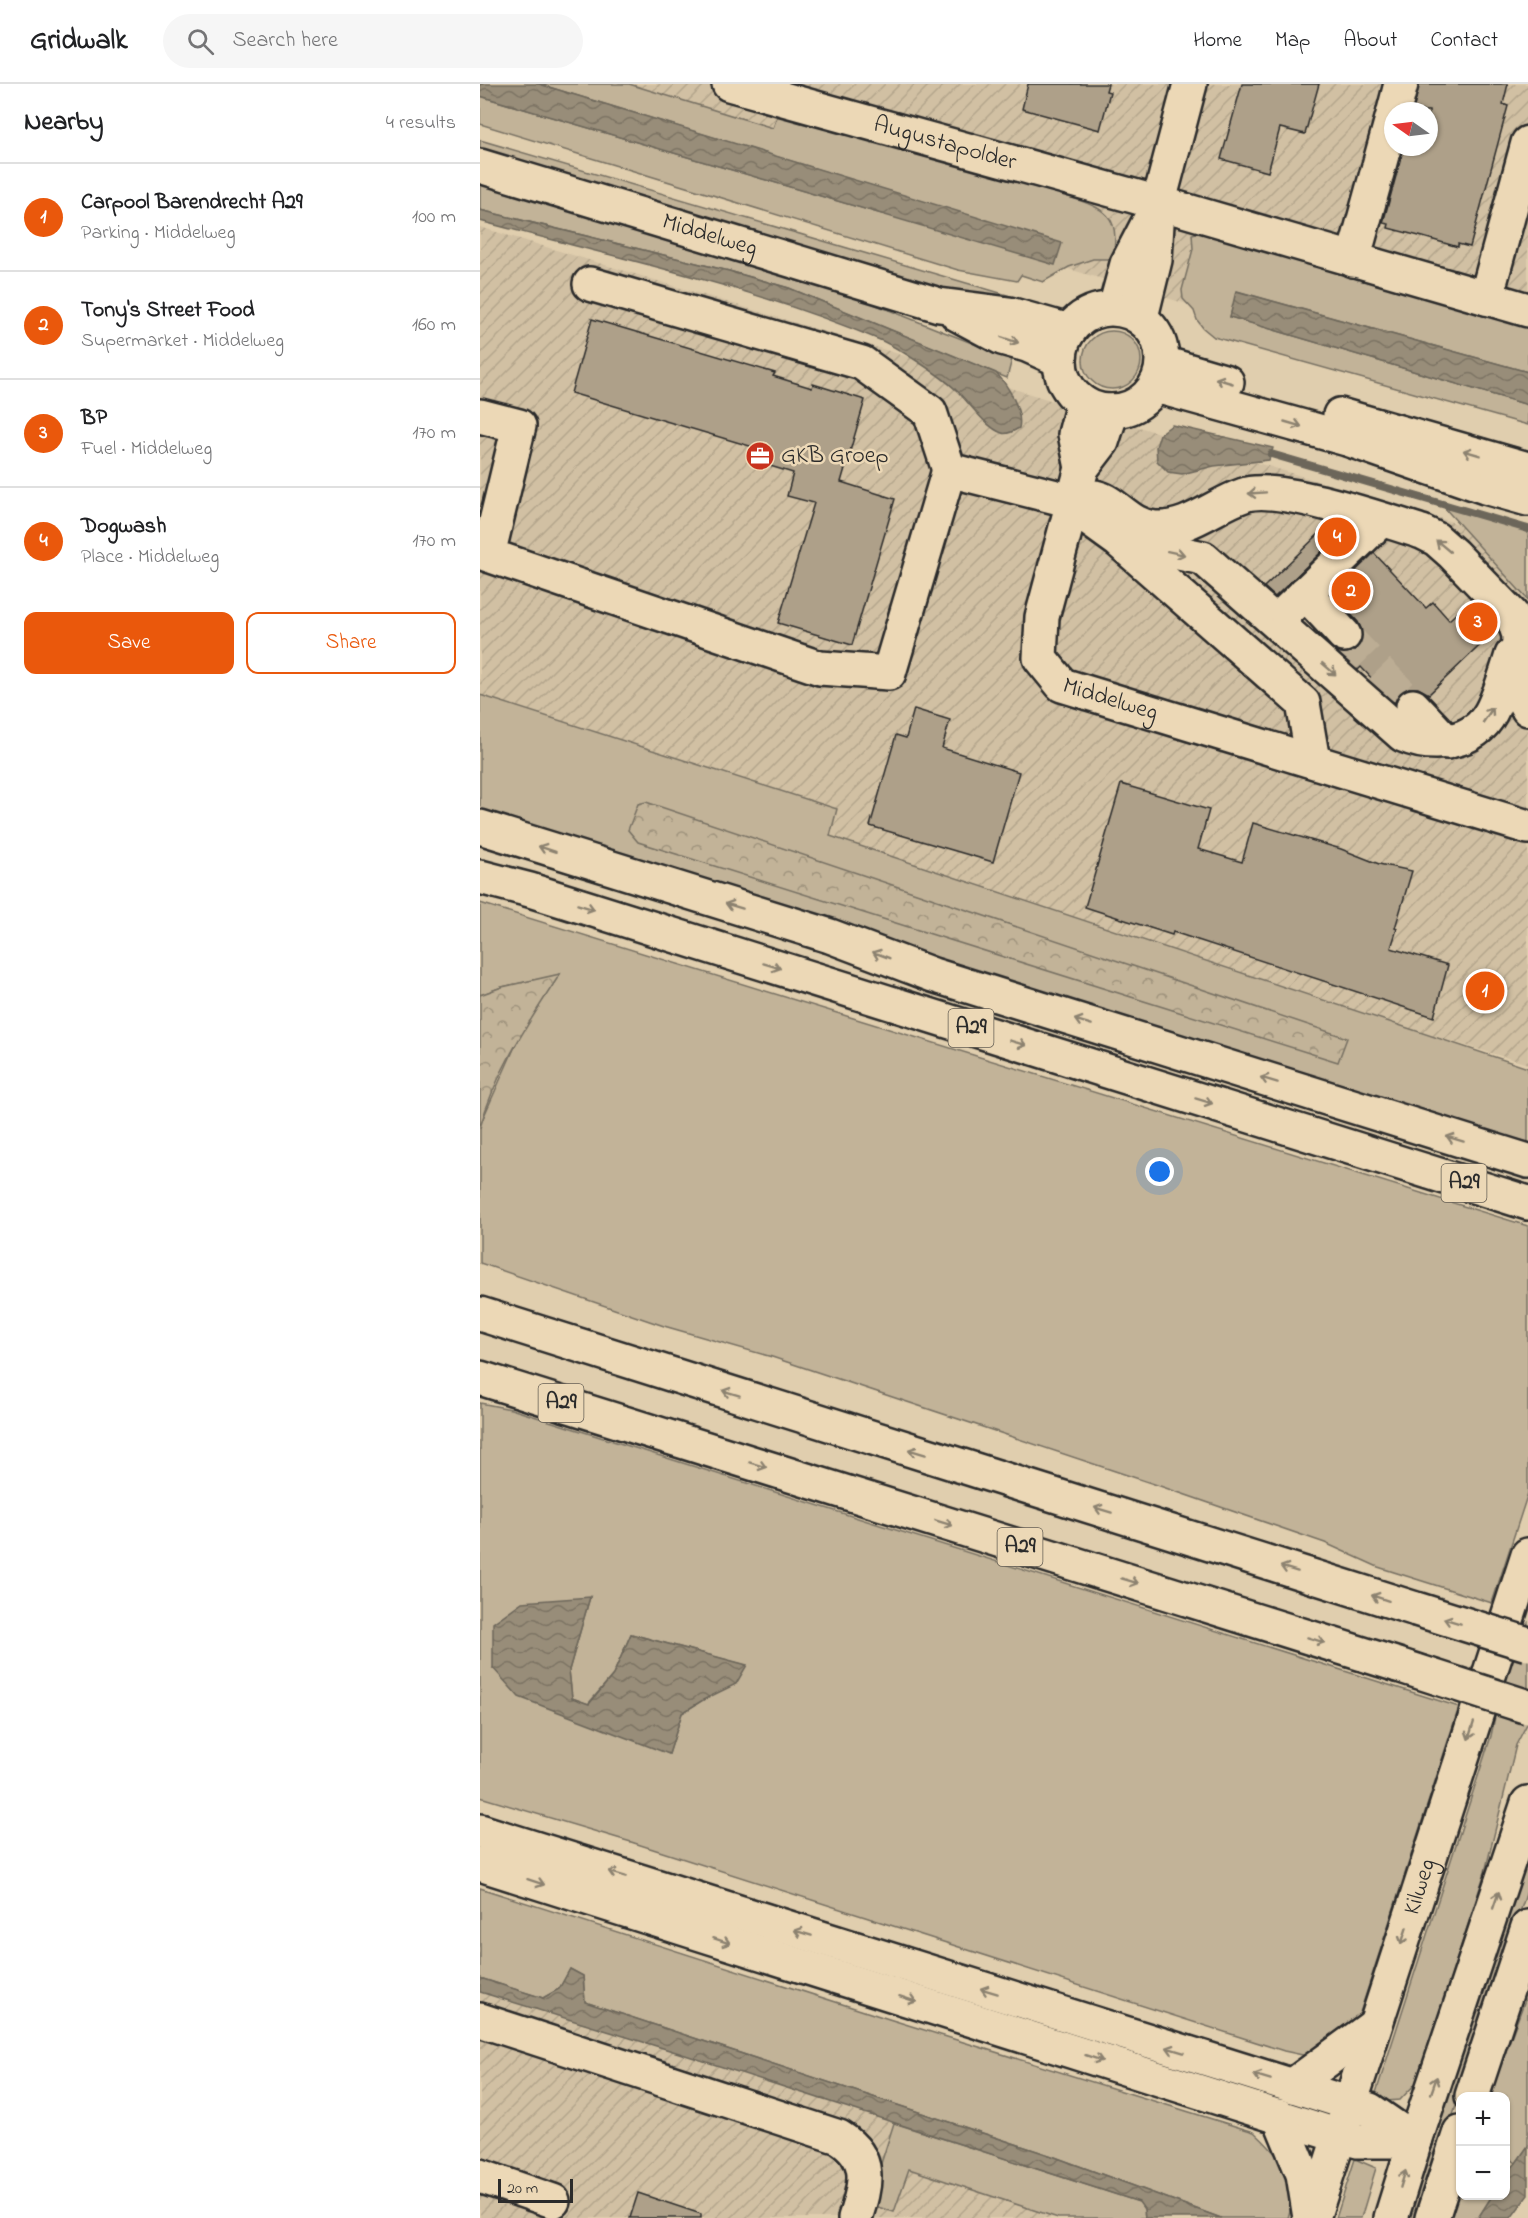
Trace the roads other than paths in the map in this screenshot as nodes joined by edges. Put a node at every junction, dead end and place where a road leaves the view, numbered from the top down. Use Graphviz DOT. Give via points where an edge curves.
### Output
graph roads {
  1 [pos="729,84"];
  2 [pos="1190,84"];
  3 [pos="1401,84"];
  4 [pos="1397,102"];
  5 [pos="1528,143"];
  6 [pos="1384,149"];
  7 [pos="480,166"];
  8 [pos="1158,205"];
  9 [pos="1353,260"];
  10 [pos="590,284"];
  11 [pos="1486,298"];
  12 [pos="1528,310"];
  13 [pos="1128,313"];
  14 [pos="1065,345"];
  15 [pos="1159,375"];
  16 [pos="1097,407"];
  17 [pos="480,416"];
  18 [pos="1528,469"];
  19 [pos="949,470"];
  20 [pos="1528,499"];
  21 [pos="1072,501"];
  22 [pos="1381,520"];
  23 [pos="1119,541"];
  24 [pos="1516,624"];
  25 [pos="1344,635"];
  26 [pos="1413,706"];
  27 [pos="1528,709"];
  28 [pos="1447,742"];
  29 [pos="1313,761"];
  30 [pos="480,827"];
  31 [pos="1528,827"];
  32 [pos="480,877"];
  33 [pos="1528,1161"];
  34 [pos="1528,1203"];
  35 [pos="480,1297"];
  36 [pos="480,1314"];
  37 [pos="539,1333"];
  38 [pos="480,1378"];
  39 [pos="480,1398"];
  40 [pos="642,1428"];
  41 [pos="1528,1555"];
  42 [pos="1528,1644"];
  43 [pos="1528,1707"];
  44 [pos="1528,1803"];
  45 [pos="480,1831"];
  46 [pos="480,1864"];
  47 [pos="1528,1927"];
  48 [pos="480,2020"];
  49 [pos="1375,2025"];
  50 [pos="1292,2086"];
  51 [pos="1474,2092"];
  52 [pos="1350,2104"];
  53 [pos="1279,2116"];
  54 [pos="1340,2136"];
  55 [pos="1415,2140"];
  56 [pos="1456,2146"];
  57 [pos="480,2176"];
  58 [pos="553,2201"];
  59 [pos="855,2218"];
  60 [pos="1312,2218"];
  61 [pos="1391,2218"];
  62 [pos="1432,2218"];
  1 -- 8 [label="main road, Augustapolder"];
  2 -- 8 [label="main road"];
  3 -- 4 [label="main road"];
  5 -- 11 [label="main road"];
  6 -- 9 [label="main road"];
  7 -- 14 [label="main road, Middelweg" via="939,305 1002,338 1027,345"];
  8 -- 9 [label="main road, Augustapolder"];
  8 -- 13 [label="main road" via="1155,260"];
  9 -- 11 [label="main road, Augustapolder"];
  10 -- 19 [label="main road" via="862,363 930,412"];
  11 -- 12 [label="main road, Augustapolder"];
  13 -- 14 [label="main road" via="1097,310 1082,318"];
  13 -- 15 [label="main road" via="1154,330 1161,346"];
  14 -- 16 [label="main road" via="1063,376 1071,391"];
  15 -- 16 [label="main road" via="1144,399 1129,408"];
  18 -- 15 [label="main road, one-way"];
  15 -- 20 [label="main road, one-way"];
  16 -- 21 [label="main road, Middelweg" via="1075,434 1082,468"];
  17 -- 19 [label="main road" via="519,426 488,555 820,668 889,673"];
  19 -- 21 [label="main road"];
  22 -- 21 [label="main road, one-way" via="1294,497 1256,492 1185,524 1154,528 1138,524 1093,497"];
  21 -- 23 [label="main road"];
  21 -- 29 [label="main road, Middelweg" via="1041,617 1040,658 1062,685"];
  24 -- 22 [label="main road, one-way" via="1492,593 1436,539"];
  22 -- 25 [label="main road" via="1296,603"];
  23 -- 28 [label="main road, one-way" via="1203,558 1403,735 1431,743"];
  23 -- 29 [label="main road" via="1303,703"];
  24 -- 27 [label="main road" via="1518,680"];
  28 -- 24 [label="main road, one-way" via="1477,728 1491,713 1508,668"];
  26 -- 28 [label="main road"];
  29 -- 31 [label="main road, Middelweg"];
  33 -- 30 [label="main road, A29, one-way" via="944,979 830,936"];
  32 -- 34 [label="main road, A29, one-way"];
  35 -- 37 [label="main road, A29"];
  36 -- 37 [label="main road, A29"];
  42 -- 37 [label="main road, A29, one-way, bridge"];
  38 -- 40 [label="main road, A29"];
  39 -- 40 [label="main road, A29"];
  40 -- 43 [label="main road, A29, one-way, bridge"];
  41 -- 49 [label="main road, Kilweg, one-way"];
  55 -- 44 [label="main road, one-way"];
  50 -- 45 [label="main road, one-way"];
  46 -- 53 [label="main road, one-way"];
  47 -- 51 [label="main road"];
  48 -- 59 [label="main road" via="839,2137 857,2152 863,2164 864,2189"];
  49 -- 50 [label="main road"];
  49 -- 52 [label="main road, Kilweg"];
  50 -- 52 [label="main road"];
  52 -- 54 [label="main road, Kilweg"];
  52 -- 55 [label="main road" via="1370,2110"];
  53 -- 54 [label="main road"];
  53 -- 60 [label="main road" via="1303,2174"];
  54 -- 55 [label="main road" via="1358,2141"];
  54 -- 60 [label="main road, Kilweg"];
  61 -- 55 [label="main road, one-way"];
  56 -- 62 [label="main road"];
  57 -- 58 [label="main road"];
}
